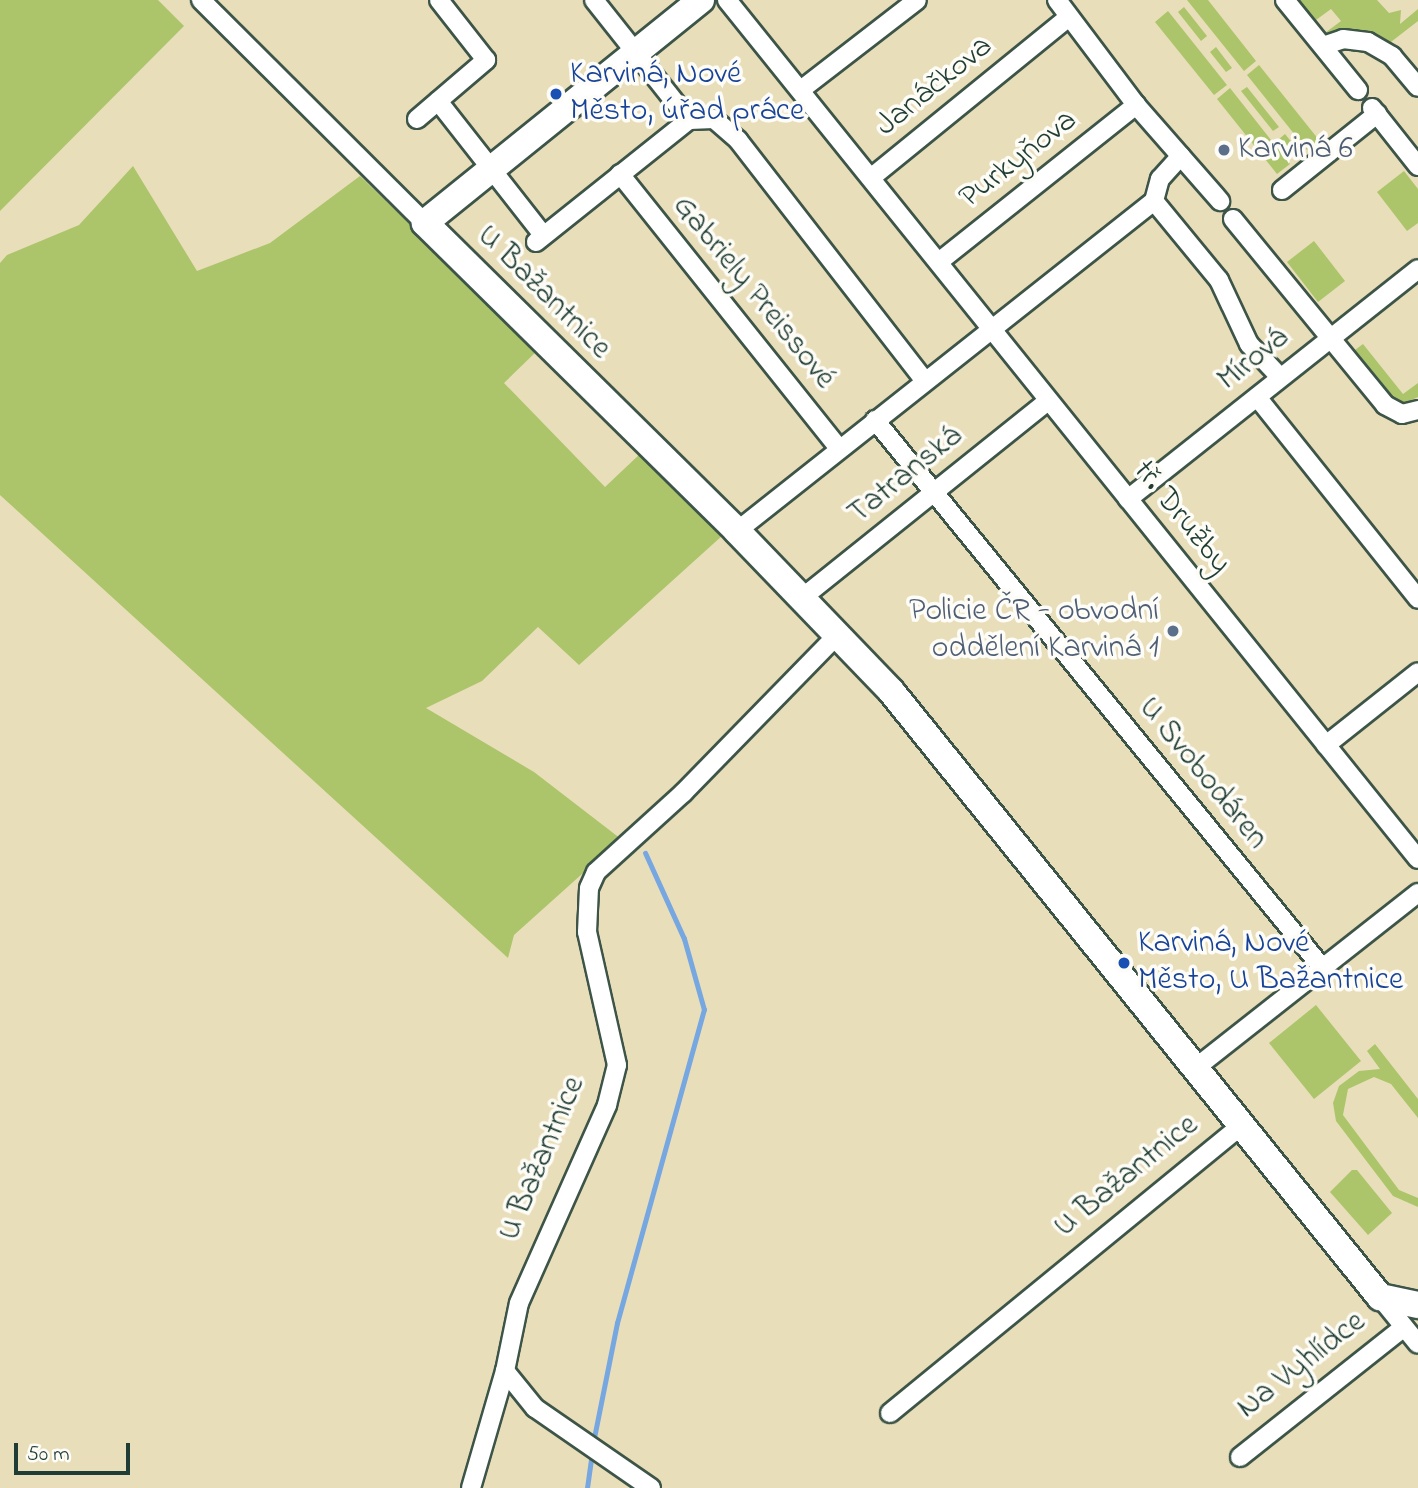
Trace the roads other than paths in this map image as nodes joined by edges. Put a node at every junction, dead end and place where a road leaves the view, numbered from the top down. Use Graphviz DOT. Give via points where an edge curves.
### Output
graph roads {
  1 [pos="201,0"];
  2 [pos="439,0"];
  3 [pos="594,0"];
  4 [pos="701,0"];
  5 [pos="727,0"];
  6 [pos="917,0"];
  7 [pos="1057,0"];
  8 [pos="1285,0"];
  9 [pos="1069,17"];
  10 [pos="1323,46"];
  11 [pos="635,52"];
  12 [pos="1418,87"];
  13 [pos="802,89"];
  14 [pos="1358,90"];
  15 [pos="438,101"];
  16 [pos="1136,105"];
  17 [pos="417,119"];
  18 [pos="689,120"];
  19 [pos="1181,156"];
  20 [pos="1418,166"];
  21 [pos="488,169"];
  22 [pos="620,174"];
  23 [pos="872,177"];
  24 [pos="1282,190"];
  25 [pos="1154,201"];
  26 [pos="1220,201"];
  27 [pos="1233,219"];
  28 [pos="425,223"];
  29 [pos="940,261"];
  30 [pos="1418,269"];
  31 [pos="992,327"];
  32 [pos="1329,339"];
  33 [pos="1279,376"];
  34 [pos="924,380"];
  35 [pos="1257,397"];
  36 [pos="1048,401"];
  37 [pos="1418,410"];
  38 [pos="875,420"];
  39 [pos="839,448"];
  40 [pos="933,492"];
  41 [pos="1128,499"];
  42 [pos="737,531"];
  43 [pos="802,598"];
  44 [pos="1418,599"];
  45 [pos="838,634"];
  46 [pos="1418,672"];
  47 [pos="1326,745"];
  48 [pos="1418,859"];
  49 [pos="1418,893"];
  50 [pos="1324,970"];
  51 [pos="1198,1066"];
  52 [pos="1243,1124"];
  53 [pos="1380,1297"];
  54 [pos="1418,1305"];
  55 [pos="1404,1328"];
  56 [pos="1418,1344"];
  57 [pos="505,1371"];
  58 [pos="890,1413"];
  59 [pos="1240,1457"];
  60 [pos="471,1488"];
  61 [pos="651,1488"];
  1 -- 28 [label="street, U Bažantnice"];
  2 -- 15 [label="street" via="486,61"];
  3 -- 11 [label="street"];
  4 -- 11 [label="street"];
  5 -- 13 [label="street, tř. Družby"];
  6 -- 13 [label="street"];
  7 -- 9 [label="street"];
  8 -- 10 [label="street"];
  9 -- 16 [label="street"];
  9 -- 23 [label="street, Janáčkova"];
  10 -- 12 [label="street" via="1343,39 1368,42 1392,56"];
  10 -- 14 [label="street"];
  11 -- 18 [label="street"];
  11 -- 21 [label="street"];
  13 -- 23 [label="street, tř. Družby"];
  15 -- 17 [label="street"];
  15 -- 21 [label="street"];
  16 -- 19 [label="street"];
  16 -- 29 [label="street, Purkyňova"];
  18 -- 22 [label="street"];
  18 -- 34 [label="street" via="715,119 738,140"];
  19 -- 25 [label="street" via="1160,180"];
  19 -- 26 [label="street"];
  20 -- 24 [label="street" via="1375,111"];
  21 -- 22 [label="street" via="539,238"];
  21 -- 28 [label="street"];
  22 -- 39 [label="street, Gabriely Preissové"];
  23 -- 29 [label="street, tř. Družby"];
  25 -- 31 [label="street"];
  25 -- 33 [label="street" via="1219,280 1249,344"];
  27 -- 32 [label="street"];
  28 -- 42 [label="street, U Bažantnice"];
  29 -- 31 [label="street, tř. Družby"];
  30 -- 32 [label="street, Mírová"];
  31 -- 34 [label="street"];
  31 -- 36 [label="street, tř. Družby"];
  32 -- 33 [label="street, Mírová"];
  32 -- 37 [label="street" via="1385,405 1402,414"];
  33 -- 35 [label="street, Mírová"];
  34 -- 38 [label="street"];
  35 -- 41 [label="street, Mírová"];
  35 -- 44 [label="street"];
  36 -- 40 [label="street, Tatranská"];
  36 -- 41 [label="street, tř. Družby"];
  38 -- 39 [label="street"];
  38 -- 40 [label="street, U Svobodáren"];
  39 -- 42 [label="street"];
  40 -- 43 [label="street, Tatranská"];
  40 -- 50 [label="street, U Svobodáren"];
  41 -- 47 [label="street, tř. Družby"];
  42 -- 43 [label="street, U Bažantnice"];
  43 -- 45 [label="street, U Bažantnice"];
  45 -- 51 [label="street, U Bažantnice" via="891,691"];
  45 -- 57 [label="street, U Bažantnice" via="683,793 597,872 589,888 587,932 617,1065 607,1105 519,1303"];
  46 -- 47 [label="street"];
  47 -- 48 [label="street, tř. Družby"];
  49 -- 50 [label="street"];
  50 -- 51 [label="street"];
  51 -- 52 [label="street, U Bažantnice"];
  52 -- 53 [label="street, U Bažantnice"];
  52 -- 58 [label="street, U Bažantnice"];
  53 -- 54 [label="street, Na Vyhlídce"];
  53 -- 55 [label="street, Na Vyhlídce"];
  55 -- 56 [label="street, Na Vyhlídce"];
  55 -- 59 [label="street, Na Vyhlídce"];
  57 -- 60 [label="street, U Bažantnice"];
  57 -- 61 [label="street" via="535,1408"];
}
